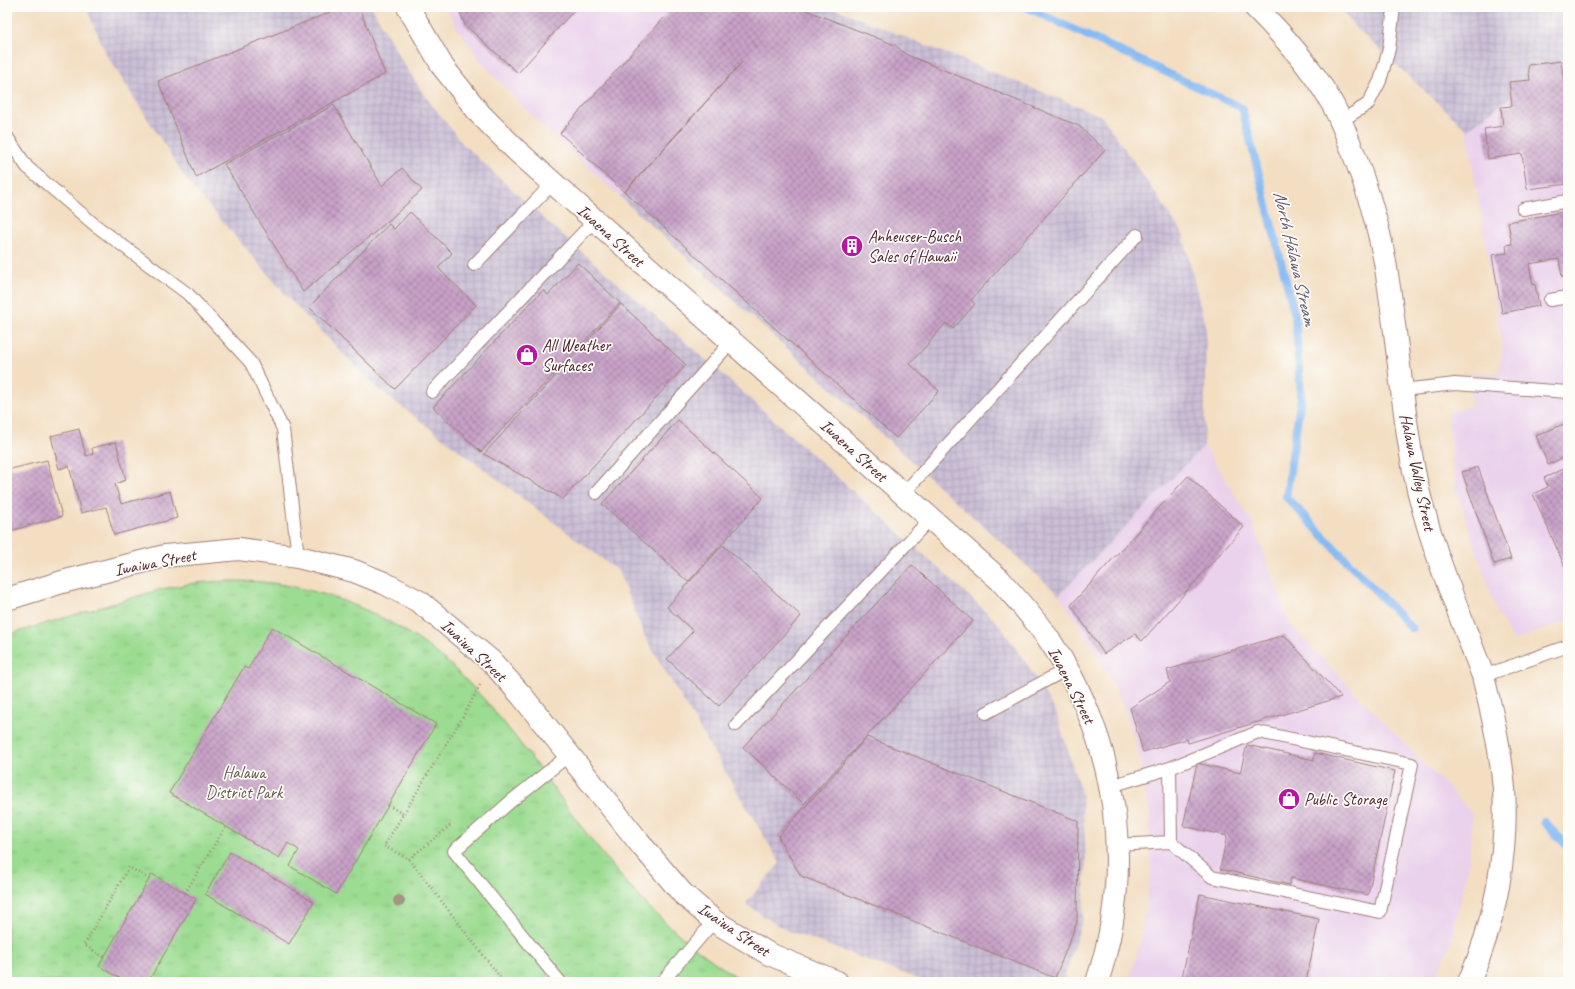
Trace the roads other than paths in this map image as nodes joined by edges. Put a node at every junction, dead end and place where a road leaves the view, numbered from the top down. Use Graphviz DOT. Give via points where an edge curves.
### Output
graph roads {
  1 [pos="408,7"];
  2 [pos="1255,7"];
  3 [pos="1394,7"];
  4 [pos="1341,121"];
  5 [pos="7,137"];
  6 [pos="553,183"];
  7 [pos="1568,201"];
  8 [pos="1523,209"];
  9 [pos="595,220"];
  10 [pos="1137,235"];
  11 [pos="474,265"];
  12 [pos="1568,297"];
  13 [pos="1550,300"];
  14 [pos="732,342"];
  15 [pos="1402,390"];
  16 [pos="432,392"];
  17 [pos="1568,392"];
  18 [pos="596,493"];
  19 [pos="903,494"];
  20 [pos="931,518"];
  21 [pos="298,557"];
  22 [pos="7,599"];
  23 [pos="1568,646"];
  24 [pos="1067,669"];
  25 [pos="1482,676"];
  26 [pos="986,713"];
  27 [pos="736,725"];
  28 [pos="569,755"];
  29 [pos="1170,768"];
  30 [pos="1111,786"];
  31 [pos="1171,842"];
  32 [pos="1117,845"];
  33 [pos="714,921"];
  34 [pos="560,982"];
  35 [pos="662,982"];
  36 [pos="837,982"];
  37 [pos="1097,982"];
  38 [pos="1469,982"];
  1 -- 6 [label="street, Iwaena Street" via="443,67 480,114"];
  2 -- 4 [label="street, Halawa Valley Street" via="1278,30 1315,77"];
  3 -- 4 [label="lane" via="1389,49 1380,82 1368,104"];
  4 -- 15 [label="street, Halawa Valley Street" via="1376,221 1388,280"];
  5 -- 21 [label="lane" via="28,167 95,225 188,294 251,363 283,429"];
  6 -- 9 [label="street, Iwaena Street"];
  6 -- 11 [label="lane"];
  7 -- 8 [label="lane"];
  9 -- 14 [label="street, Iwaena Street"];
  9 -- 16 [label="lane"];
  10 -- 19 [label="lane"];
  12 -- 13 [label="lane"];
  14 -- 18 [label="lane"];
  14 -- 19 [label="street, Iwaena Street"];
  15 -- 17 [label="lane" via="1455,384"];
  15 -- 25 [label="street, Halawa Valley Street" via="1414,470 1425,520"];
  19 -- 20 [label="street, Iwaena Street"];
  20 -- 24 [label="street, Iwaena Street" via="1000,580 1035,620"];
  20 -- 27 [label="lane"];
  21 -- 22 [label="street, Iwaiwa Street" via="239,549 164,556"];
  21 -- 28 [label="street, Iwaiwa Street" via="354,571 420,602 491,661"];
  23 -- 25 [label="lane"];
  24 -- 26 [label="lane"];
  24 -- 30 [label="street, Iwaena Street" via="1098,738"];
  25 -- 38 [label="street, Halawa Valley Street" via="1501,766 1505,819 1496,895 1489,926"];
  28 -- 33 [label="street, Iwaiwa Street" via="682,893"];
  28 -- 34 [label="lane" via="454,851"];
  29 -- 30 [label="lane"];
  29 -- 31 [label="lane"];
  29 -- 31 [label="lane" via="1258,732 1412,764 1380,912 1212,877"];
  30 -- 32 [label="street, Iwaena Street"];
  31 -- 32 [label="lane"];
  32 -- 37 [label="street, Iwaena Street" via="1115,905"];
  33 -- 35 [label="lane"];
  33 -- 36 [label="street, Iwaiwa Street" via="769,954"];
}
